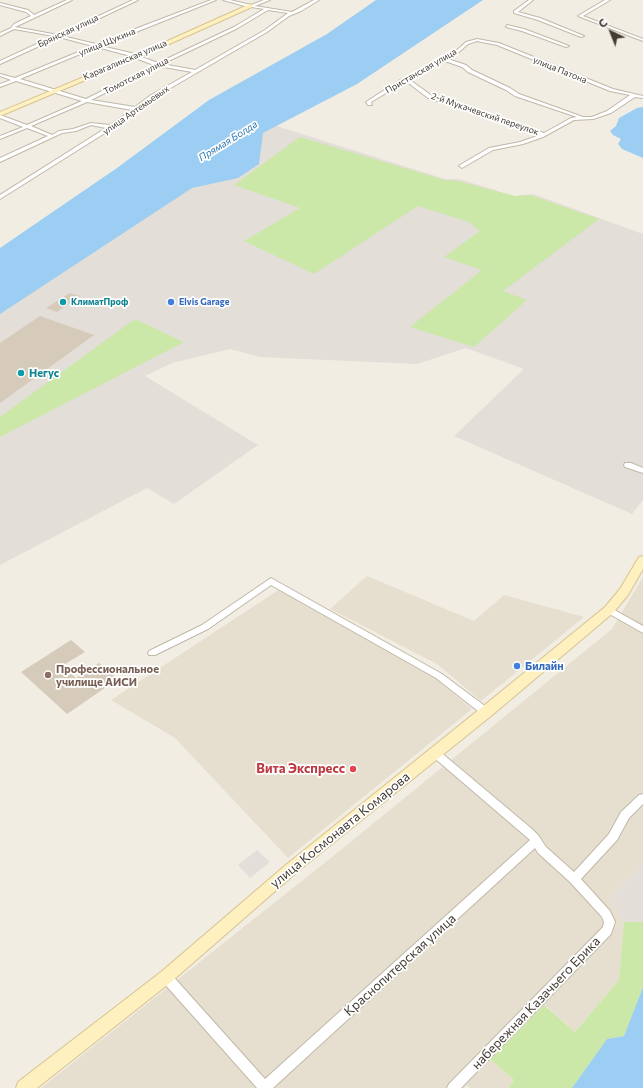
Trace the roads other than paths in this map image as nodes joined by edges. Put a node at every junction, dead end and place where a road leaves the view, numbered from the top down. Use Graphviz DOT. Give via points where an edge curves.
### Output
graph roads {
  1 [pos="70,0"];
  2 [pos="136,0"];
  3 [pos="214,0"];
  4 [pos="225,0"];
  5 [pos="268,0"];
  6 [pos="317,0"];
  7 [pos="530,0"];
  8 [pos="608,0"];
  9 [pos="248,3"];
  10 [pos="259,3"];
  11 [pos="0,4"];
  12 [pos="269,8"];
  13 [pos="293,13"];
  14 [pos="33,16"];
  15 [pos="507,26"];
  16 [pos="13,28"];
  17 [pos="0,35"];
  18 [pos="58,36"];
  19 [pos="582,36"];
  20 [pos="478,40"];
  21 [pos="643,40"];
  22 [pos="97,46"];
  23 [pos="567,46"];
  24 [pos="136,57"];
  25 [pos="445,59"];
  26 [pos="0,63"];
  27 [pos="159,64"];
  28 [pos="195,71"];
  29 [pos="0,75"];
  30 [pos="16,80"];
  31 [pos="407,80"];
  32 [pos="0,86"];
  33 [pos="53,92"];
  34 [pos="634,95"];
  35 [pos="643,97"];
  36 [pos="86,101"];
  37 [pos="370,104"];
  38 [pos="137,109"];
  39 [pos="0,115"];
  40 [pos="583,118"];
  41 [pos="26,127"];
  42 [pos="111,127"];
  43 [pos="543,134"];
  44 [pos="51,136"];
  45 [pos="0,138"];
  46 [pos="0,160"];
  47 [pos="462,166"];
  48 [pos="0,197"];
  49 [pos="628,465"];
  50 [pos="643,471"];
  51 [pos="643,560"];
  52 [pos="609,610"];
  53 [pos="643,630"];
  54 [pos="152,653"];
  55 [pos="486,712"];
  56 [pos="434,753"];
  57 [pos="643,798"];
  58 [pos="536,841"];
  59 [pos="574,879"];
  60 [pos="166,977"];
  61 [pos="24,1088"];
  62 [pos="264,1088"];
  63 [pos="453,1088"];
  1 -- 14 [label="street"];
  2 -- 18 [label="street, Брянская улица"];
  3 -- 22 [label="street, улица Щукина"];
  4 -- 9 [label="street"];
  5 -- 10 [label="street"];
  6 -- 13 [label="street, улица Артемьевых"];
  7 -- 19 [label="street" via="515,12"];
  8 -- 21 [label="street" via="580,16"];
  9 -- 10 [label="street"];
  9 -- 10 [label="street"];
  9 -- 12 [label="street"];
  9 -- 24 [label="main road, Карагалинская улица"];
  11 -- 14 [label="street" via="27,11"];
  12 -- 13 [label="street"];
  12 -- 27 [label="street, Томотская улица" via="235,28"];
  13 -- 28 [label="street, улица Артемьевых"];
  14 -- 16 [label="street"];
  15 -- 23 [label="street"];
  16 -- 17 [label="street"];
  16 -- 18 [label="street"];
  18 -- 22 [label="street"];
  18 -- 26 [label="street, Брянская улица"];
  20 -- 25 [label="street, Пристанская улица" via="467,43"];
  20 -- 34 [label="street, улица Патона" via="498,44 612,90"];
  22 -- 24 [label="street"];
  22 -- 30 [label="street, улица Щукина"];
  24 -- 27 [label="street"];
  24 -- 33 [label="main road, Карагалинская улица"];
  25 -- 31 [label="street, Пристанская улица"];
  25 -- 40 [label="street" via="464,66 517,95"];
  27 -- 28 [label="street"];
  27 -- 36 [label="street, Томотская улица"];
  28 -- 38 [label="street, улица Артемьевых" via="153,96"];
  29 -- 30 [label="street"];
  30 -- 32 [label="street, улица Щукина"];
  30 -- 33 [label="street"];
  31 -- 37 [label="street, Пристанская улица" via="368,102"];
  31 -- 43 [label="street, 2-й Мукачевский переулок" via="430,97"];
  33 -- 36 [label="street"];
  33 -- 39 [label="main road, Карагалинская улица"];
  34 -- 35 [label="street, улица Патона"];
  34 -- 40 [label="street" via="609,112 593,118"];
  36 -- 38 [label="street"];
  36 -- 41 [label="street, Томотская улица"];
  38 -- 42 [label="street, улица Артемьевых"];
  39 -- 41 [label="street"];
  40 -- 43 [label="street" via="573,119"];
  41 -- 44 [label="street"];
  41 -- 45 [label="street, Томотская улица"];
  42 -- 44 [label="street" via="91,124"];
  42 -- 48 [label="street, улица Артемьевых"];
  43 -- 47 [label="street" via="521,143 491,149"];
  44 -- 46 [label="street"];
  49 -- 50 [label="street"];
  51 -- 52 [label="main road, улица Космонавта Комарова" via="624,592"];
  52 -- 53 [label="street"];
  52 -- 55 [label="main road, улица Космонавта Комарова"];
  54 -- 55 [label="street" via="205,627 271,582 439,676"];
  55 -- 56 [label="main road, улица Космонавта Комарова"];
  56 -- 58 [label="street"];
  56 -- 60 [label="main road, улица Космонавта Комарова" via="292,868"];
  57 -- 59 [label="street" via="625,815 613,838"];
  58 -- 59 [label="street" via="548,856"];
  58 -- 62 [label="street, Краснопитерская улица"];
  59 -- 63 [label="street, набережная Казачьего Ерика" via="606,914 610,922 607,930"];
  60 -- 61 [label="main road, улица Космонавта Комарова"];
  60 -- 62 [label="street"];
}
